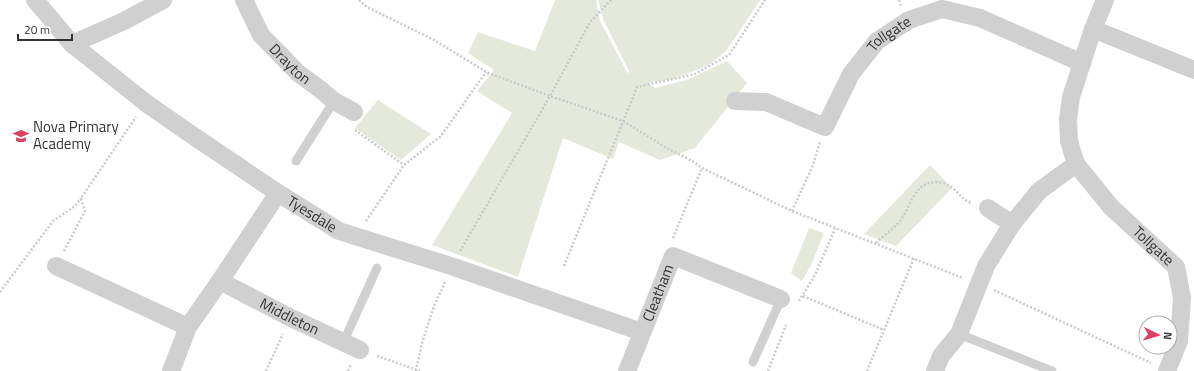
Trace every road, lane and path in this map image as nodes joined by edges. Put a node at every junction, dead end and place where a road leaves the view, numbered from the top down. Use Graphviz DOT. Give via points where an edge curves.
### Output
graph roads {
  1 [pos="35,0"];
  2 [pos="163,0"];
  3 [pos="244,0"];
  4 [pos="359,0"];
  5 [pos="611,0"];
  6 [pos="765,0"];
  7 [pos="1105,0"];
  8 [pos="1093,29"];
  9 [pos="72,44"];
  10 [pos="1082,63"];
  11 [pos="1194,70"];
  12 [pos="486,72"];
  13 [pos="550,96"];
  14 [pos="334,101"];
  15 [pos="735,101"];
  16 [pos="146,103"];
  17 [pos="354,112"];
  18 [pos="623,121"];
  19 [pos="825,127"];
  20 [pos="296,161"];
  21 [pos="404,164"];
  22 [pos="1076,164"];
  23 [pos="702,168"];
  24 [pos="278,193"];
  25 [pos="81,198"];
  26 [pos="988,208"];
  27 [pos="792,211"];
  28 [pos="1012,224"];
  29 [pos="835,229"];
  30 [pos="355,237"];
  31 [pos="875,243"];
  32 [pos="673,256"];
  33 [pos="914,258"];
  34 [pos="56,266"];
  35 [pos="451,266"];
  36 [pos="564,266"];
  37 [pos="377,268"];
  38 [pos="220,281"];
  39 [pos="973,282"];
  40 [pos="0,292"];
  41 [pos="1001,293"];
  42 [pos="802,296"];
  43 [pos="788,303"];
  44 [pos="291,318"];
  45 [pos="786,325"];
  46 [pos="188,327"];
  47 [pos="884,330"];
  48 [pos="642,332"];
  49 [pos="959,334"];
  50 [pos="343,343"];
  51 [pos="360,350"];
  52 [pos="753,362"];
  53 [pos="1162,369"];
  54 [pos="171,371"];
  55 [pos="266,371"];
  56 [pos="418,371"];
  57 [pos="627,371"];
  58 [pos="768,371"];
  59 [pos="867,371"];
  60 [pos="935,371"];
  61 [pos="1052,371"];
  1 -- 9 [label="street, Tyesdale"];
  2 -- 9 [label="street"];
  3 -- 14 [label="street, Drayton" via="261,36 298,73"];
  4 -- 12 [label="path" via="367,7 434,40"];
  5 -- 13 [label="path" via="590,22"];
  6 -- 18 [label="path" via="729,55 695,74 637,87"];
  7 -- 8 [label="street, Tollgate"];
  8 -- 10 [label="street, Tollgate"];
  8 -- 11 [label="street"];
  9 -- 16 [label="street, Tyesdale"];
  10 -- 19 [label="street, Tollgate" via="980,18 942,9 909,20 877,41 851,74"];
  10 -- 22 [label="street, Tollgate" via="1071,97 1068,119 1069,141"];
  12 -- 13 [label="path"];
  12 -- 21 [label="path" via="441,136"];
  13 -- 18 [label="path"];
  13 -- 35 [label="path"];
  14 -- 17 [label="street, Drayton"];
  14 -- 20 [label="lane"];
  15 -- 19 [label="street" via="766,102"];
  16 -- 24 [label="street, Tyesdale"];
  16 -- 25 [label="path"];
  17 -- 21 [label="path" via="351,127"];
  18 -- 23 [label="path"];
  18 -- 36 [label="path"];
  19 -- 27 [label="path" via="813,165"];
  21 -- 30 [label="path"];
  22 -- 28 [label="street" via="1039,191"];
  22 -- 53 [label="street, Tollgate" via="1111,207 1176,267 1182,298 1179,340"];
  23 -- 27 [label="path"];
  23 -- 32 [label="path" via="671,244"];
  24 -- 30 [label="street, Tyesdale" via="339,231"];
  24 -- 38 [label="street"];
  25 -- 34 [label="path" via="85,211"];
  25 -- 40 [label="path" via="53,221"];
  26 -- 28 [label="street"];
  26 -- 31 [label="path" via="966,201 948,184 930,182 920,187 899,222"];
  27 -- 29 [label="path"];
  28 -- 39 [label="street"];
  29 -- 31 [label="path"];
  29 -- 42 [label="path" via="815,276"];
  30 -- 35 [label="street, Tyesdale"];
  31 -- 33 [label="path"];
  32 -- 43 [label="street, Cleatham"];
  32 -- 48 [label="street, Cleatham"];
  33 -- 39 [label="path"];
  33 -- 47 [label="path"];
  34 -- 46 [label="street"];
  35 -- 48 [label="street, Tyesdale"];
  35 -- 56 [label="path" via="422,343"];
  37 -- 50 [label="lane"];
  38 -- 44 [label="street, Middleton"];
  38 -- 46 [label="street"];
  39 -- 49 [label="street"];
  41 -- 53 [label="path"];
  42 -- 43 [label="path"];
  42 -- 47 [label="path"];
  43 -- 52 [label="lane"];
  44 -- 50 [label="street, Middleton"];
  44 -- 55 [label="path"];
  45 -- 58 [label="path"];
  46 -- 54 [label="street"];
  47 -- 59 [label="path"];
  48 -- 57 [label="street, Cleatham"];
  49 -- 60 [label="street" via="940,356"];
  49 -- 61 [label="lane"];
  50 -- 51 [label="street, Middleton"];
  51 -- 56 [label="path"];
}
